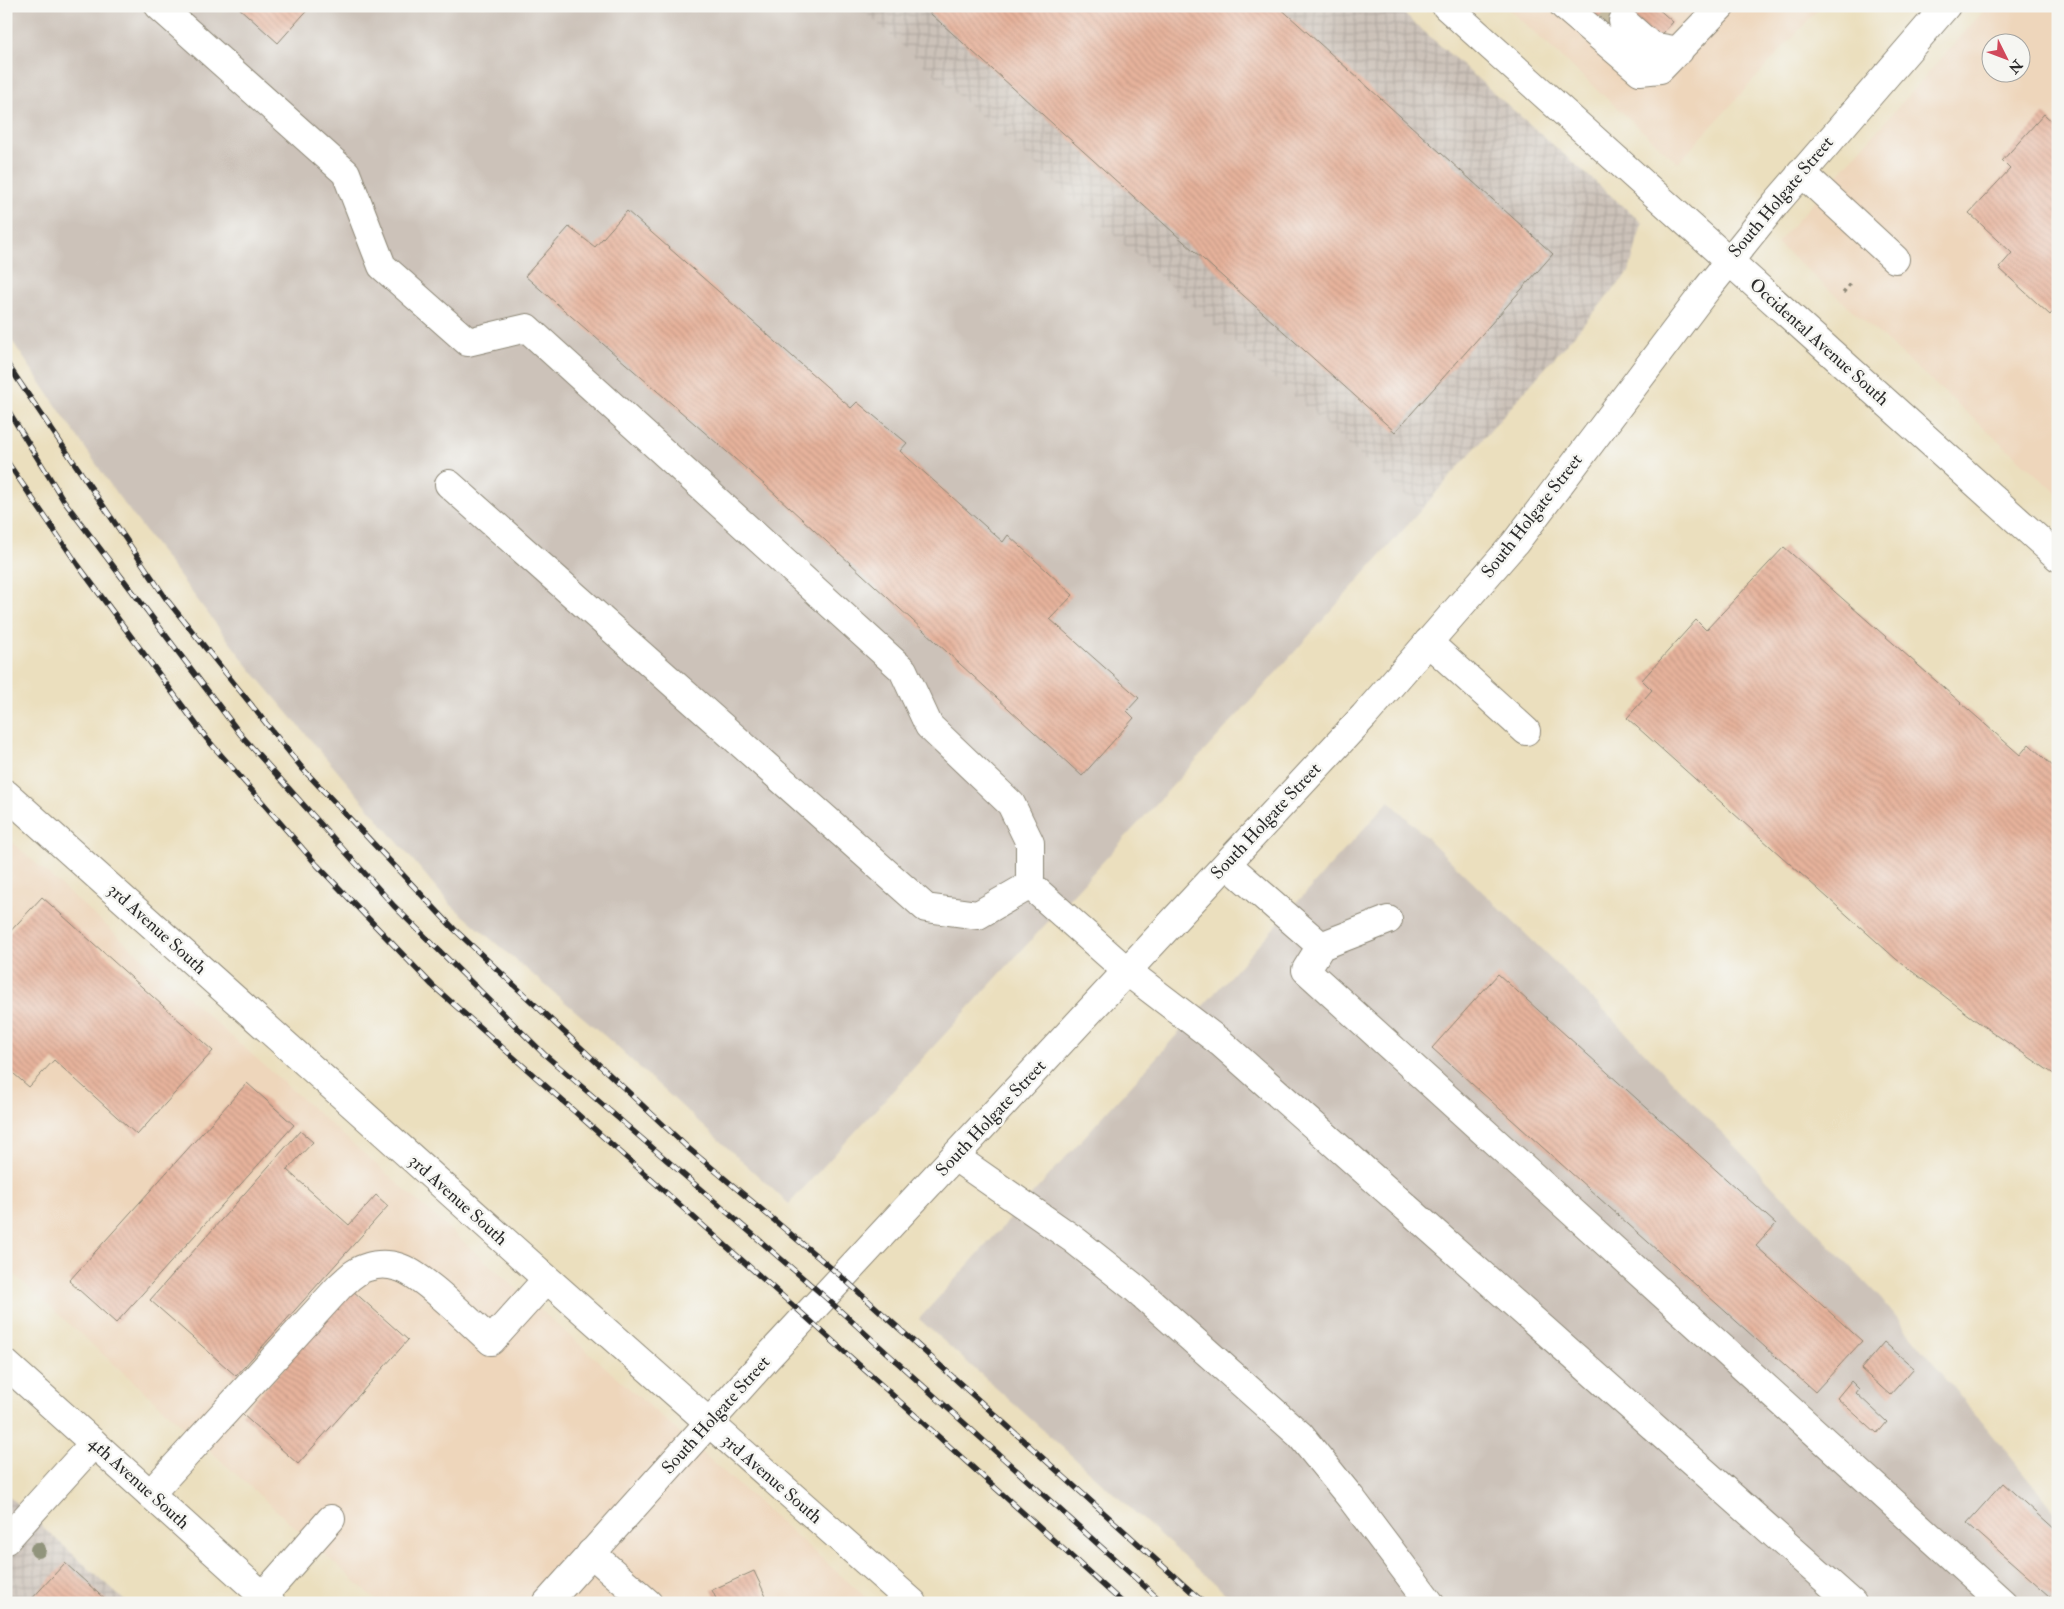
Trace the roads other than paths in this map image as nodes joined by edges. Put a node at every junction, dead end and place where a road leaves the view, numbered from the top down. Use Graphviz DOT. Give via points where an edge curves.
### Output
graph roads {
  1 [pos="159,6"];
  2 [pos="1446,6"];
  3 [pos="1564,6"];
  4 [pos="1721,6"];
  5 [pos="1946,6"];
  6 [pos="1623,21"];
  7 [pos="1679,51"];
  8 [pos="1801,172"];
  9 [pos="1895,259"];
  10 [pos="1728,260"];
  11 [pos="449,484"];
  12 [pos="2058,557"];
  13 [pos="1428,642"];
  14 [pos="1526,731"];
  15 [pos="6,794"];
  16 [pos="1226,864"];
  17 [pos="1030,885"];
  18 [pos="1388,920"];
  19 [pos="1321,946"];
  20 [pos="1128,972"];
  21 [pos="955,1157"];
  22 [pos="547,1279"];
  23 [pos="6,1364"];
  24 [pos="709,1422"];
  25 [pos="94,1443"];
  26 [pos="150,1494"];
  27 [pos="331,1519"];
  28 [pos="6,1540"];
  29 [pos="591,1553"];
  30 [pos="267,1599"];
  31 [pos="547,1603"];
  32 [pos="648,1603"];
  33 [pos="913,1603"];
  34 [pos="1430,1603"];
  35 [pos="1852,1603"];
  36 [pos="2002,1603"];
  1 -- 17 [label="main road" via="346,173 382,266 468,342 527,328 903,670 929,726 1011,804 1030,843"];
  2 -- 10 [label="main road, Occidental Avenue South"];
  3 -- 7 [label="main road" via="1640,71 1660,69"];
  4 -- 7 [label="main road"];
  5 -- 8 [label="main road, South Holgate Street"];
  6 -- 7 [label="main road" via="1651,46"];
  8 -- 9 [label="main road"];
  8 -- 10 [label="main road, South Holgate Street"];
  10 -- 12 [label="main road, Occidental Avenue South"];
  10 -- 13 [label="main road, South Holgate Street" via="1515,543"];
  11 -- 17 [label="main road" via="926,908 978,915"];
  13 -- 14 [label="main road"];
  13 -- 16 [label="main road, South Holgate Street"];
  15 -- 22 [label="main road, 3rd Avenue South"];
  16 -- 19 [label="main road"];
  16 -- 20 [label="main road, South Holgate Street"];
  17 -- 20 [label="main road"];
  18 -- 19 [label="main road"];
  19 -- 36 [label="main road" via="1306,970"];
  20 -- 21 [label="main road, South Holgate Street"];
  20 -- 35 [label="main road" via="1221,1043"];
  21 -- 24 [label="main road, South Holgate Street"];
  21 -- 34 [label="main road" via="1073,1239 1135,1288 1300,1435"];
  22 -- 24 [label="main road, 3rd Avenue South"];
  22 -- 26 [label="main road" via="492,1342 417,1276 399,1267 380,1264 356,1272"];
  23 -- 25 [label="main road, 4th Avenue South"];
  24 -- 29 [label="main road, South Holgate Street"];
  24 -- 33 [label="main road, 3rd Avenue South"];
  25 -- 26 [label="main road, 4th Avenue South"];
  25 -- 28 [label="main road"];
  26 -- 30 [label="main road, 4th Avenue South"];
  27 -- 30 [label="main road"];
  29 -- 31 [label="main road, South Holgate Street"];
  29 -- 32 [label="main road"];
}
